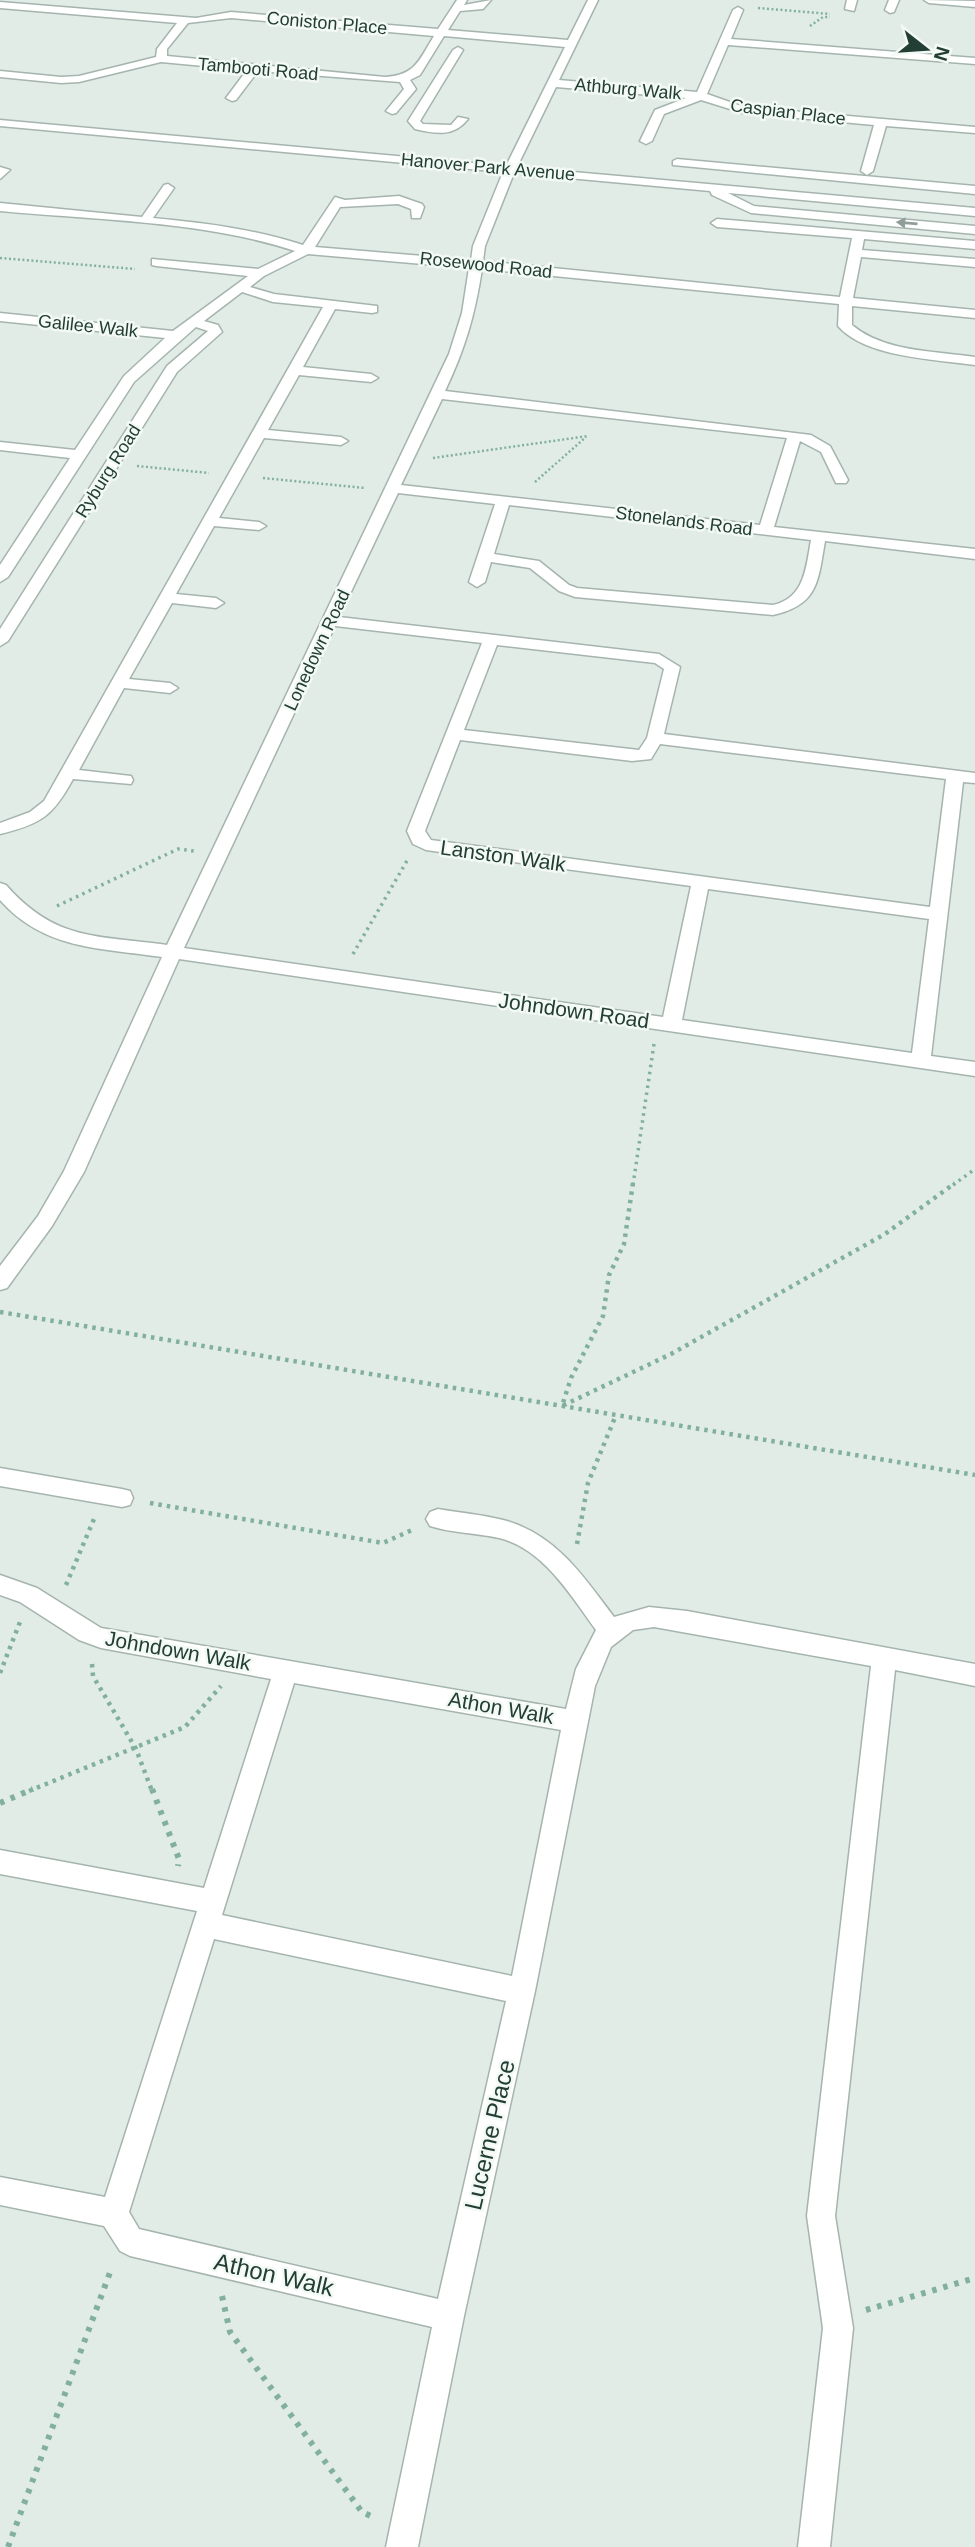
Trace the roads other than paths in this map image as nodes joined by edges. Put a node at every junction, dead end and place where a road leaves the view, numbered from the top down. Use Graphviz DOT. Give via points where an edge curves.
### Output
graph roads {
  1 [pos="243,0"];
  2 [pos="486,0"];
  3 [pos="593,0"];
  4 [pos="929,0"];
  5 [pos="460,4"];
  6 [pos="975,4"];
  7 [pos="0,5"];
  8 [pos="738,10"];
  9 [pos="231,15"];
  10 [pos="185,20"];
  11 [pos="442,33"];
  12 [pos="726,42"];
  13 [pos="571,44"];
  14 [pos="458,50"];
  15 [pos="160,60"];
  16 [pos="975,61"];
  17 [pos="422,65"];
  18 [pos="448,67"];
  19 [pos="254,69"];
  20 [pos="0,74"];
  21 [pos="402,79"];
  22 [pos="554,83"];
  23 [pos="701,96"];
  24 [pos="232,98"];
  25 [pos="392,111"];
  26 [pos="462,119"];
  27 [pos="881,122"];
  28 [pos="0,123"];
  29 [pos="975,130"];
  30 [pos="646,141"];
  31 [pos="677,163"];
  32 [pos="510,169"];
  33 [pos="867,172"];
  34 [pos="790,173"];
  35 [pos="706,187"];
  36 [pos="168,188"];
  37 [pos="975,190"];
  38 [pos="783,194"];
  39 [pos="0,207"];
  40 [pos="975,212"];
  41 [pos="416,215"];
  42 [pos="145,221"];
  43 [pos="717,223"];
  44 [pos="975,230"];
  45 [pos="859,234"];
  46 [pos="975,245"];
  47 [pos="306,250"];
  48 [pos="855,253"];
  49 [pos="156,262"];
  50 [pos="975,263"];
  51 [pos="476,264"];
  52 [pos="260,273"];
  53 [pos="242,288"];
  54 [pos="846,300"];
  55 [pos="331,304"];
  56 [pos="372,309"];
  57 [pos="975,314"];
  58 [pos="0,317"];
  59 [pos="194,322"];
  60 [pos="176,335"];
  61 [pos="975,361"];
  62 [pos="294,370"];
  63 [pos="371,378"];
  64 [pos="436,394"];
  65 [pos="260,433"];
  66 [pos="794,435"];
  67 [pos="341,441"];
  68 [pos="0,446"];
  69 [pos="78,455"];
  70 [pos="841,480"];
  71 [pos="394,488"];
  72 [pos="504,500"];
  73 [pos="210,521"];
  74 [pos="259,526"];
  75 [pos="766,530"];
  76 [pos="819,536"];
  77 [pos="975,554"];
  78 [pos="485,557"];
  79 [pos="0,577"];
  80 [pos="477,582"];
  81 [pos="168,598"];
  82 [pos="216,603"];
  83 [pos="331,621"];
  84 [pos="491,640"];
  85 [pos="0,641"];
  86 [pos="121,682"];
  87 [pos="170,688"];
  88 [pos="455,734"];
  89 [pos="655,738"];
  90 [pos="70,774"];
  91 [pos="955,775"];
  92 [pos="975,778"];
  93 [pos="125,780"];
  94 [pos="0,829"];
  95 [pos="701,882"];
  96 [pos="0,889"];
  97 [pos="8,913"];
  98 [pos="938,914"];
  99 [pos="173,952"];
  100 [pos="664,1024"];
  101 [pos="921,1062"];
  102 [pos="975,1069"];
  103 [pos="0,1282"];
  104 [pos="0,1477"];
  105 [pos="113,1496"];
  106 [pos="438,1519"];
  107 [pos="12,1588"];
  108 [pos="609,1629"];
  109 [pos="884,1658"];
  110 [pos="286,1669"];
  111 [pos="975,1675"];
  112 [pos="575,1722"];
  113 [pos="0,1862"];
  114 [pos="208,1913"];
  115 [pos="522,1991"];
  116 [pos="0,2191"];
  117 [pos="115,2212"];
  118 [pos="449,2316"];
  119 [pos="404,2538"];
  120 [pos="814,2547"];
  1 -- 9 [label="street, Coniston Place"];
  2 -- 5 [label="street" via="479,7"];
  3 -- 13 [label="street, Lonedown Road"];
  4 -- 6 [label="street"];
  5 -- 11 [label="street"];
  7 -- 10 [label="street"];
  8 -- 12 [label="street"];
  9 -- 10 [label="street"];
  9 -- 11 [label="street, Coniston Place"];
  10 -- 15 [label="street, Tambooti Road" via="162,49"];
  11 -- 13 [label="street, Coniston Place"];
  11 -- 17 [label="street"];
  12 -- 16 [label="street"];
  12 -- 23 [label="street, Caspian Place"];
  13 -- 22 [label="street, Lonedown Road"];
  14 -- 18 [label="street"];
  15 -- 19 [label="street, Tambooti Road"];
  15 -- 20 [label="street" via="79,79"];
  17 -- 18 [label="street"];
  17 -- 21 [label="street"];
  18 -- 26 [label="street" via="415,126 449,129"];
  19 -- 21 [label="street, Tambooti Road"];
  19 -- 24 [label="street"];
  21 -- 25 [label="street" via="410,89"];
  22 -- 23 [label="street, Athburg Walk"];
  22 -- 32 [label="street, Lonedown Road"];
  23 -- 27 [label="street, Caspian Place" via="743,110"];
  23 -- 30 [label="street" via="662,110"];
  27 -- 29 [label="street, Caspian Place"];
  27 -- 33 [label="street"];
  28 -- 32 [label="street, Hanover Park Avenue"];
  31 -- 34 [label="street"];
  32 -- 35 [label="street, Hanover Park Avenue"];
  32 -- 51 [label="street, Lonedown Road"];
  34 -- 37 [label="street"];
  34 -- 38 [label="street"];
  35 -- 38 [label="street, Hanover Park Avenue"];
  44 -- 35 [label="street, one-way" via="751,209"];
  36 -- 42 [label="street"];
  38 -- 40 [label="street, Hanover Park Avenue"];
  39 -- 42 [label="street, Rosewood Road"];
  41 -- 47 [label="street" via="418,206 407,201 338,202"];
  42 -- 47 [label="street, Rosewood Road" via="238,231"];
  43 -- 45 [label="street"];
  45 -- 46 [label="street"];
  45 -- 48 [label="street"];
  47 -- 51 [label="street, Rosewood Road"];
  47 -- 52 [label="street, Ryburg Road"];
  48 -- 50 [label="street"];
  48 -- 54 [label="street"];
  49 -- 52 [label="street"];
  51 -- 54 [label="street, Rosewood Road"];
  51 -- 64 [label="street, Lonedown Road" via="466,323"];
  52 -- 53 [label="street, Ryburg Road"];
  53 -- 55 [label="street" via="273,298"];
  53 -- 59 [label="street, Ryburg Road"];
  54 -- 57 [label="street, Rosewood Road"];
  54 -- 61 [label="street" via="845,326 861,339"];
  55 -- 56 [label="street"];
  55 -- 62 [label="street"];
  58 -- 60 [label="street, Galilee Walk"];
  59 -- 60 [label="street, Ryburg Road"];
  59 -- 85 [label="street, Ryburg Road" via="215,332 172,369"];
  60 -- 69 [label="street, Ryburg Road" via="129,379"];
  62 -- 63 [label="street"];
  62 -- 65 [label="street"];
  64 -- 66 [label="street"];
  64 -- 71 [label="street, Lonedown Road"];
  65 -- 67 [label="street"];
  65 -- 73 [label="street"];
  66 -- 70 [label="street" via="813,439 828,450"];
  66 -- 75 [label="street"];
  68 -- 69 [label="street"];
  69 -- 79 [label="street, Ryburg Road"];
  71 -- 72 [label="street, Stonelands Road"];
  71 -- 83 [label="street, Lonedown Road"];
  72 -- 75 [label="street, Stonelands Road"];
  72 -- 78 [label="street"];
  73 -- 74 [label="street"];
  73 -- 81 [label="street"];
  75 -- 76 [label="street, Stonelands Road"];
  76 -- 77 [label="street, Stonelands Road"];
  76 -- 78 [label="street" via="804,596 788,609 774,610 575,592 534,564"];
  78 -- 80 [label="street"];
  81 -- 82 [label="street"];
  81 -- 86 [label="street"];
  83 -- 84 [label="street"];
  83 -- 99 [label="street, Lonedown Road"];
  84 -- 88 [label="street, Lanston Walk"];
  84 -- 89 [label="street" via="665,660 672,672"];
  86 -- 87 [label="street"];
  86 -- 90 [label="street"];
  88 -- 89 [label="street" via="637,756 648,753"];
  88 -- 95 [label="street, Lanston Walk" via="416,831 426,845"];
  89 -- 91 [label="street"];
  90 -- 93 [label="street"];
  90 -- 94 [label="street" via="45,810"];
  91 -- 92 [label="street"];
  91 -- 98 [label="street"];
  95 -- 98 [label="street, Lanston Walk"];
  95 -- 100 [label="street"];
  96 -- 97 [label="street"];
  97 -- 99 [label="street" via="67,937"];
  98 -- 101 [label="street"];
  99 -- 100 [label="street, Johndown Road"];
  99 -- 103 [label="street, Lonedown Road" via="74,1172"];
  100 -- 101 [label="street, Johndown Road"];
  101 -- 102 [label="street, Johndown Road"];
  104 -- 105 [label="street"];
  106 -- 108 [label="street" via="518,1534 549,1556"];
  107 -- 110 [label="street, Johndown Walk" via="90,1635"];
  108 -- 109 [label="street" via="649,1617 687,1621"];
  108 -- 112 [label="street, Athon Walk" via="596,1647"];
  109 -- 111 [label="street"];
  109 -- 120 [label="street" via="821,2216 838,2318"];
  110 -- 112 [label="street, Athon Walk"];
  110 -- 114 [label="street"];
  112 -- 115 [label="street, Lucerne Place"];
  113 -- 114 [label="street" via="176,1897"];
  114 -- 115 [label="street"];
  114 -- 117 [label="street"];
  115 -- 118 [label="street, Lucerne Place"];
  116 -- 117 [label="street"];
  117 -- 118 [label="street, Athon Walk" via="130,2241"];
  118 -- 119 [label="street, Lucerne Place"];
}
